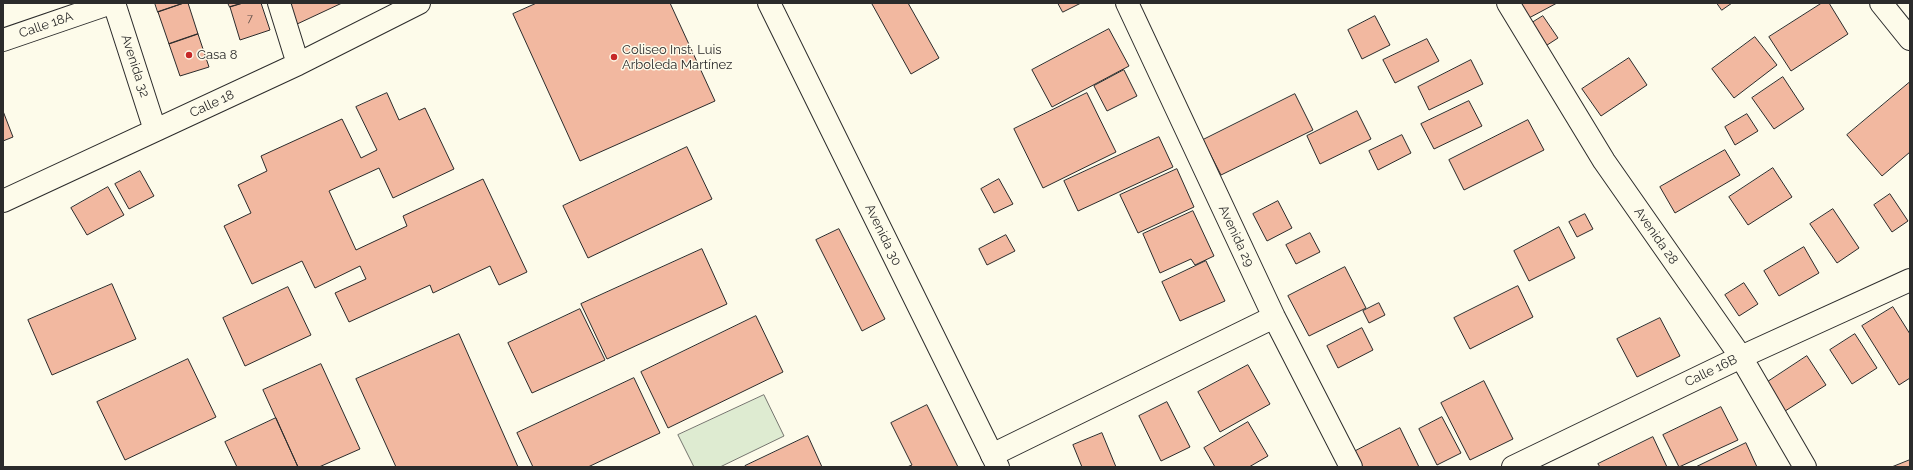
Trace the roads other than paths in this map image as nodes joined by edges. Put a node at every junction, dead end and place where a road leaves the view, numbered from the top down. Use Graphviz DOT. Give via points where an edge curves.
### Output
graph roads {
  1 [pos="112,3"];
  2 [pos="279,3"];
  3 [pos="418,3"];
  4 [pos="769,3"];
  5 [pos="1126,3"];
  6 [pos="1508,3"];
  7 [pos="1881,3"];
  8 [pos="1910,39"];
  9 [pos="3,40"];
  10 [pos="298,64"];
  11 [pos="155,130"];
  12 [pos="3,201"];
  13 [pos="1910,280"];
  14 [pos="1274,317"];
  15 [pos="1741,357"];
  16 [pos="995,461"];
  17 [pos="1351,467"];
  18 [pos="1513,467"];
  19 [pos="1805,467"];
  1 -- 9 [label="street, Calle 18A"];
  1 -- 11 [label="street, Avenida 32"];
  2 -- 10 [label="street"];
  3 -- 10 [label="street, Calle 18"];
  4 -- 16 [label="street, Avenida 30"];
  5 -- 14 [label="street, Avenida 29"];
  6 -- 15 [label="street, Avenida 28" via="1604,161"];
  7 -- 8 [label="street"];
  10 -- 11 [label="street, Calle 18"];
  11 -- 12 [label="street, Calle 18"];
  13 -- 15 [label="street, Calle 16B"];
  14 -- 16 [label="street"];
  14 -- 17 [label="street, Avenida 29"];
  15 -- 18 [label="street, Calle 16B"];
  15 -- 19 [label="street, Avenida 28"];
}
